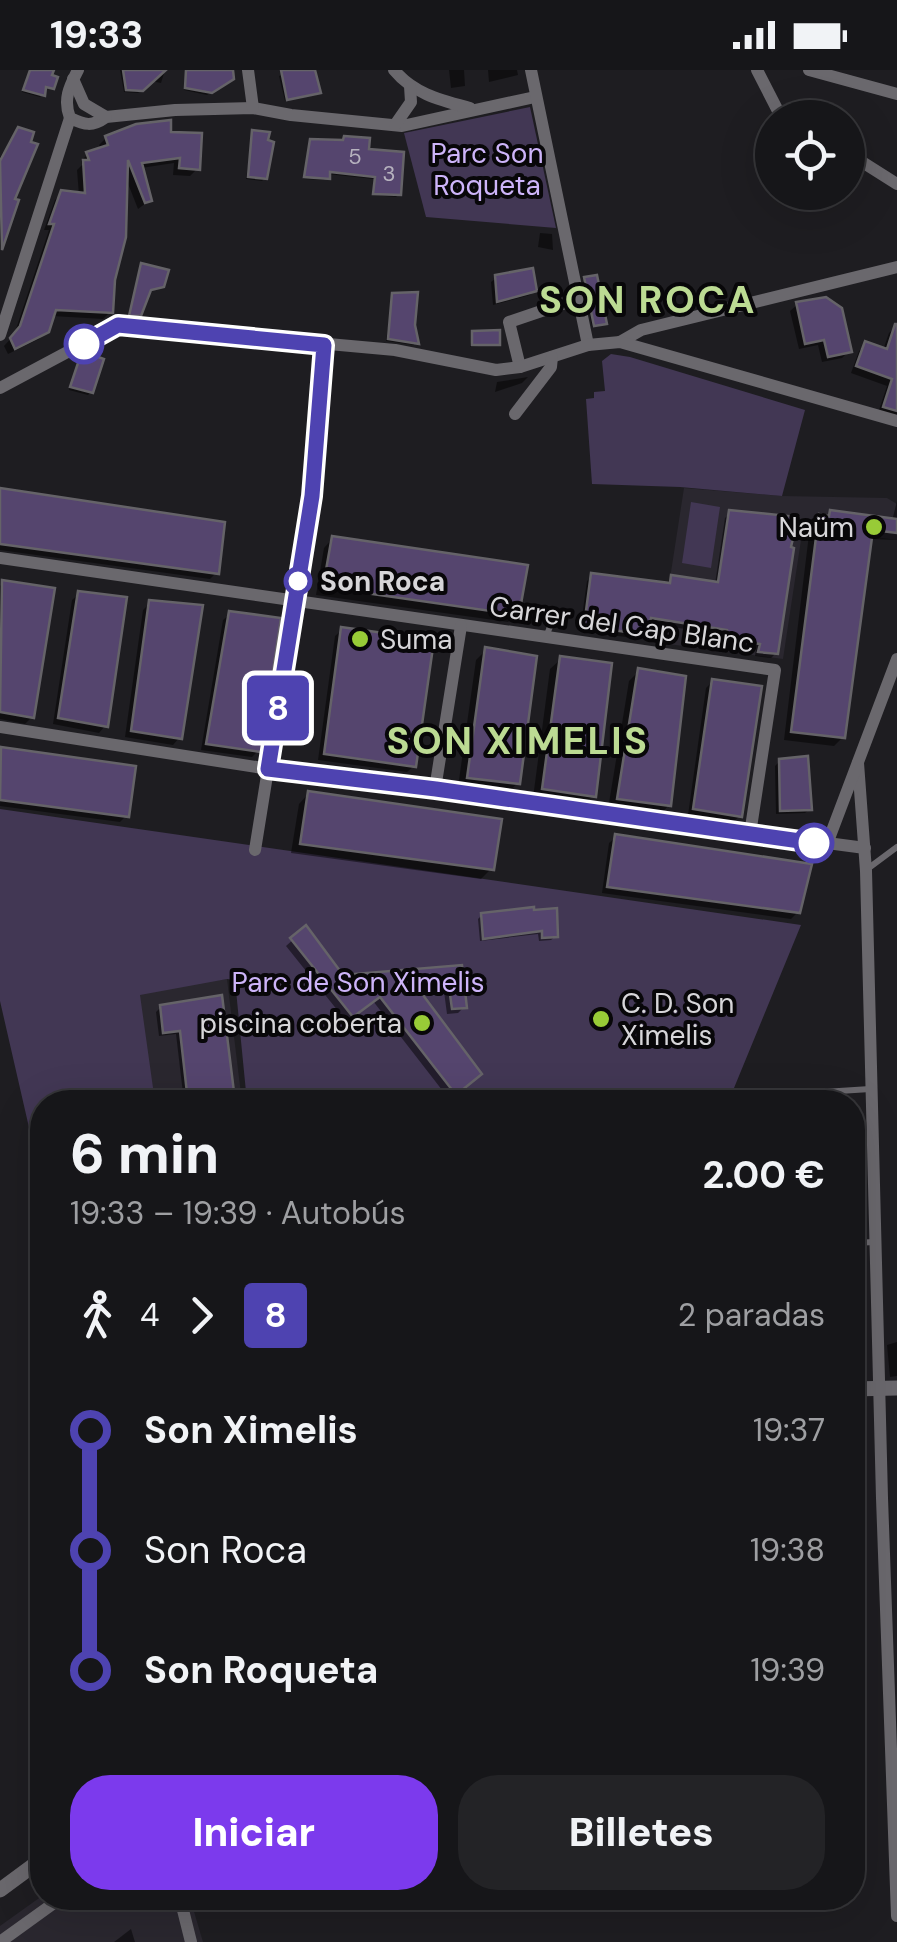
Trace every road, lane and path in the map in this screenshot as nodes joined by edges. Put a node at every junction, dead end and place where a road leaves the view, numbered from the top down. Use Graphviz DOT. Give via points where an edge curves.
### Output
graph roads {
  1 [pos="248,70"];
  2 [pos="394,70"];
  3 [pos="532,70"];
  4 [pos="758,70"];
  5 [pos="809,70"];
  6 [pos="76,75"];
  7 [pos="410,86"];
  8 [pos="897,94"];
  9 [pos="535,96"];
  10 [pos="431,98"];
  11 [pos="772,100"];
  12 [pos="254,108"];
  13 [pos="475,109"];
  14 [pos="106,117"];
  15 [pos="70,118"];
  16 [pos="423,122"];
  17 [pos="395,126"];
  18 [pos="865,164"];
  19 [pos="897,184"];
  20 [pos="897,267"];
  21 [pos="577,299"];
  22 [pos="0,335"];
  23 [pos="620,342"];
  24 [pos="324,345"];
  25 [pos="588,346"];
  26 [pos="552,357"];
  27 [pos="520,368"];
  28 [pos="0,388"];
  29 [pos="516,414"];
  30 [pos="897,421"];
  31 [pos="0,558"];
  32 [pos="295,601"];
  33 [pos="553,619"];
  34 [pos="461,626"];
  35 [pos="545,639"];
  36 [pos="897,660"];
  37 [pos="0,727"];
  38 [pos="858,763"];
  39 [pos="268,769"];
  40 [pos="436,789"];
  41 [pos="750,834"];
  42 [pos="828,844"];
  43 [pos="897,847"];
  44 [pos="865,848"];
  45 [pos="255,850"];
  46 [pos="866,870"];
  47 [pos="871,1089"];
  48 [pos="855,1090"];
  49 [pos="865,1242"];
  50 [pos="876,1242"];
  51 [pos="880,1388"];
  52 [pos="897,1388"];
  53 [pos="865,1389"];
  54 [pos="30,1868"];
  55 [pos="0,1890"];
  56 [pos="44,1910"];
  57 [pos="183,1910"];
  58 [pos="897,1916"];
  59 [pos="0,1942"];
  60 [pos="191,1942"];
  1 -- 12 [label="street"];
  2 -- 7 [label="street"];
  3 -- 9 [label="street"];
  4 -- 11 [label="street"];
  5 -- 8 [label="street"];
  6 -- 14 [label="street" via="84,104"];
  6 -- 15 [label="street" via="66,98"];
  7 -- 10 [label="street"];
  7 -- 17 [label="street" via="411,102"];
  9 -- 13 [label="street"];
  9 -- 21 [label="street"];
  10 -- 13 [label="street"];
  10 -- 16 [label="street"];
  12 -- 14 [label="street"];
  12 -- 17 [label="street"];
  13 -- 16 [label="street"];
  14 -- 15 [label="street" via="85,126"];
  15 -- 22 [label="street"];
  16 -- 17 [label="street"];
  18 -- 19 [label="street"];
  20 -- 23 [label="street" via="641,330"];
  21 -- 25 [label="street"];
  21 -- 27 [label="street" via="509,322"];
  23 -- 25 [label="street"];
  23 -- 30 [label="street"];
  24 -- 27 [label="street"];
  24 -- 28 [label="street" via="118,325"];
  24 -- 32 [label="street" via="312,496"];
  25 -- 26 [label="street"];
  26 -- 27 [label="street"];
  26 -- 29 [label="street"];
  31 -- 32 [label="street, Carrer del Cap Blanc"];
  32 -- 34 [label="street, Carrer del Cap Blanc"];
  32 -- 39 [label="street"];
  33 -- 35 [label="lane"];
  34 -- 35 [label="street, Carrer del Cap Blanc"];
  34 -- 40 [label="street"];
  35 -- 41 [label="street, Carrer del Cap Blanc" via="775,670"];
  36 -- 38 [label="street"];
  37 -- 39 [label="street"];
  38 -- 42 [label="street"];
  38 -- 44 [label="street"];
  39 -- 40 [label="street"];
  39 -- 45 [label="street"];
  40 -- 41 [label="street"];
  41 -- 42 [label="street"];
  42 -- 44 [label="street"];
  43 -- 46 [label="lane"];
  44 -- 46 [label="street"];
  46 -- 47 [label="street"];
  47 -- 48 [label="lane"];
  47 -- 50 [label="street"];
  49 -- 50 [label="lane"];
  50 -- 51 [label="street"];
  51 -- 52 [label="street"];
  51 -- 53 [label="street"];
  51 -- 58 [label="street"];
  54 -- 55 [label="street"];
  56 -- 59 [label="street"];
  57 -- 60 [label="street"];
}
